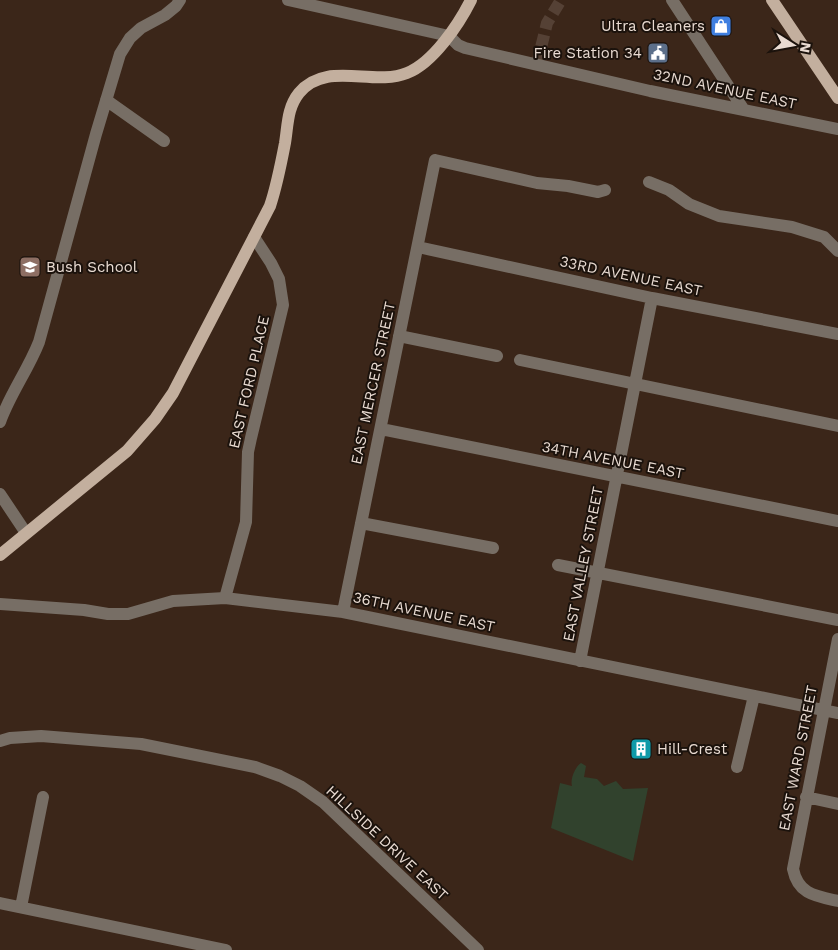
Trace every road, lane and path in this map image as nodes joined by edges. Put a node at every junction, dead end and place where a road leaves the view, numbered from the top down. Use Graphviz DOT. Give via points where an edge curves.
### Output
graph roads {
  1 [pos="180,0"];
  2 [pos="288,0"];
  3 [pos="471,0"];
  4 [pos="672,0"];
  5 [pos="772,0"];
  6 [pos="449,36"];
  7 [pos="838,98"];
  8 [pos="106,100"];
  9 [pos="744,110"];
  10 [pos="838,129"];
  11 [pos="164,141"];
  12 [pos="649,182"];
  13 [pos="605,190"];
  14 [pos="254,237"];
  15 [pos="418,248"];
  16 [pos="838,251"];
  17 [pos="652,298"];
  18 [pos="838,334"];
  19 [pos="400,336"];
  20 [pos="497,356"];
  21 [pos="520,360"];
  22 [pos="635,385"];
  23 [pos="0,422"];
  24 [pos="838,426"];
  25 [pos="381,429"];
  26 [pos="616,477"];
  27 [pos="0,494"];
  28 [pos="838,521"];
  29 [pos="361,523"];
  30 [pos="26,533"];
  31 [pos="493,548"];
  32 [pos="0,555"];
  33 [pos="558,565"];
  34 [pos="598,572"];
  35 [pos="225,598"];
  36 [pos="0,604"];
  37 [pos="344,612"];
  38 [pos="838,620"];
  39 [pos="838,639"];
  40 [pos="580,661"];
  41 [pos="754,696"];
  42 [pos="824,710"];
  43 [pos="838,712"];
  44 [pos="0,741"];
  45 [pos="738,767"];
  46 [pos="43,797"];
  47 [pos="806,797"];
  48 [pos="838,804"];
  49 [pos="838,901"];
  50 [pos="0,902"];
  51 [pos="21,907"];
  52 [pos="226,950"];
  53 [pos="478,950"];
  1 -- 8 [label="street" via="171,11 130,38 120,54"];
  2 -- 6 [label="street, 32ND AVENUE EAST"];
  3 -- 6 [label="main road"];
  4 -- 9 [label="street"];
  5 -- 7 [label="main road"];
  6 -- 9 [label="street, 32ND AVENUE EAST" via="465,48"];
  6 -- 14 [label="main road" via="421,65 407,73 390,77 330,76 307,85 298,93 287,119 286,140 274,192"];
  8 -- 11 [label="street"];
  8 -- 23 [label="street" via="39,342 6,403"];
  9 -- 10 [label="street, 32ND AVENUE EAST"];
  12 -- 16 [label="street" via="669,190 688,204 719,216 792,227 824,237"];
  13 -- 15 [label="street, EAST MERCER STREET" via="598,192 537,183 435,160"];
  14 -- 30 [label="main road" via="174,393 155,419 127,451"];
  14 -- 35 [label="street, EAST FORD PLACE" via="279,279 283,304 250,445 246,522"];
  15 -- 17 [label="street, 33RD AVENUE EAST"];
  15 -- 19 [label="street, EAST MERCER STREET"];
  17 -- 18 [label="street, 33RD AVENUE EAST"];
  17 -- 22 [label="street, EAST VALLEY STREET"];
  19 -- 20 [label="street"];
  19 -- 25 [label="street, EAST MERCER STREET"];
  21 -- 22 [label="street"];
  22 -- 24 [label="street"];
  22 -- 26 [label="street, EAST VALLEY STREET"];
  25 -- 26 [label="street, 34TH AVENUE EAST"];
  25 -- 29 [label="street, EAST MERCER STREET"];
  26 -- 28 [label="street, 34TH AVENUE EAST"];
  26 -- 34 [label="street, EAST VALLEY STREET"];
  27 -- 30 [label="street"];
  29 -- 31 [label="street"];
  29 -- 37 [label="street, EAST MERCER STREET"];
  30 -- 32 [label="main road"];
  33 -- 34 [label="street"];
  34 -- 38 [label="street"];
  34 -- 40 [label="street, EAST VALLEY STREET"];
  35 -- 36 [label="street, 36TH AVENUE EAST" via="173,602 128,614"];
  35 -- 37 [label="street, 36TH AVENUE EAST"];
  37 -- 40 [label="street, 36TH AVENUE EAST"];
  39 -- 42 [label="street, EAST WARD STREET"];
  40 -- 41 [label="street, 36TH AVENUE EAST"];
  41 -- 42 [label="street, 36TH AVENUE EAST"];
  41 -- 45 [label="street"];
  42 -- 43 [label="street, 36TH AVENUE EAST"];
  42 -- 47 [label="street, EAST WARD STREET"];
  44 -- 53 [label="street, HILLSIDE DRIVE EAST" via="41,736 142,744 255,767 280,776 323,802"];
  46 -- 51 [label="street"];
  47 -- 48 [label="street"];
  47 -- 49 [label="street, EAST WARD STREET" via="793,869 797,884 805,891"];
  50 -- 51 [label="street"];
  51 -- 52 [label="street"];
}
